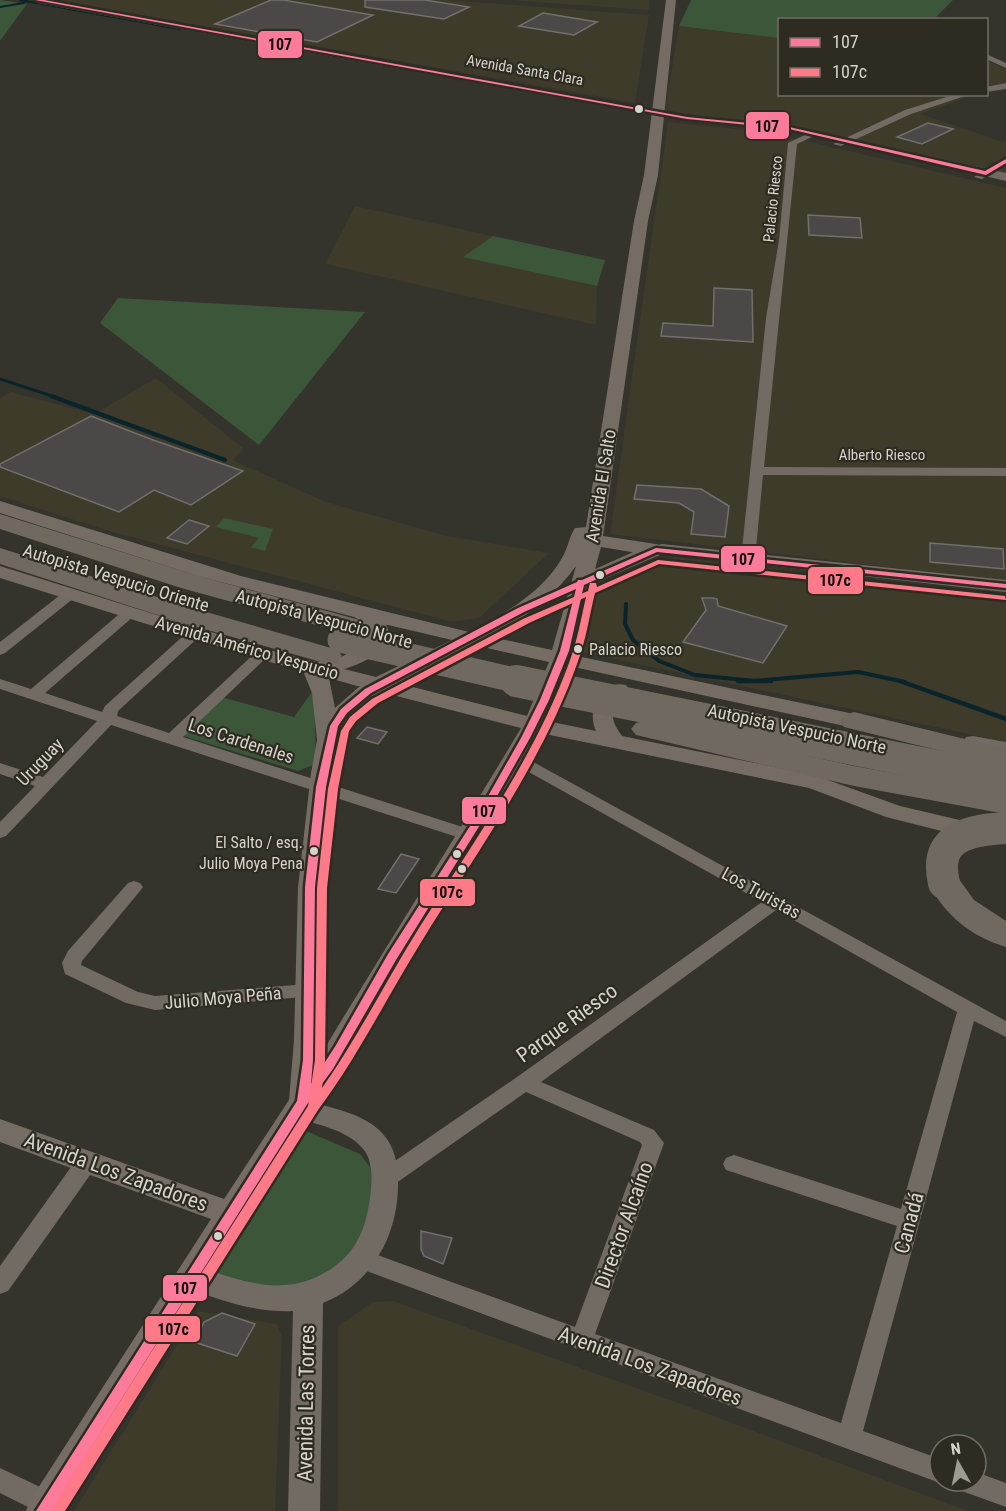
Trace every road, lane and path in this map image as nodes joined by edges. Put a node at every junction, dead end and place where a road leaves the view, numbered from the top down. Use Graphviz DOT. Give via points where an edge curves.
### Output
graph roads {
  1 [pos="37,0"];
  2 [pos="662,0"];
  3 [pos="671,0"];
  4 [pos="988,54"];
  5 [pos="1006,66"];
  6 [pos="1006,84"];
  7 [pos="988,88"];
  8 [pos="942,96"];
  9 [pos="959,96"];
  10 [pos="910,108"];
  11 [pos="652,114"];
  12 [pos="807,137"];
  13 [pos="835,141"];
  14 [pos="1006,161"];
  15 [pos="996,177"];
  16 [pos="757,471"];
  17 [pos="1006,471"];
  18 [pos="0,507"];
  19 [pos="0,521"];
  20 [pos="593,540"];
  21 [pos="0,542"];
  22 [pos="656,550"];
  23 [pos="748,559"];
  24 [pos="2,571"];
  25 [pos="580,582"];
  26 [pos="1006,586"];
  27 [pos="69,595"];
  28 [pos="522,610"];
  29 [pos="129,614"];
  30 [pos="195,633"];
  31 [pos="471,638"];
  32 [pos="338,640"];
  33 [pos="0,650"];
  34 [pos="262,654"];
  35 [pos="562,659"];
  36 [pos="415,665"];
  37 [pos="0,684"];
  38 [pos="377,684"];
  39 [pos="655,689"];
  40 [pos="412,693"];
  41 [pos="33,694"];
  42 [pos="108,719"];
  43 [pos="854,721"];
  44 [pos="534,725"];
  45 [pos="172,740"];
  46 [pos="614,741"];
  47 [pos="329,742"];
  48 [pos="1006,749"];
  49 [pos="515,757"];
  50 [pos="696,757"];
  51 [pos="1006,758"];
  52 [pos="0,768"];
  53 [pos="1006,771"];
  54 [pos="1006,780"];
  55 [pos="814,782"];
  56 [pos="47,784"];
  57 [pos="321,787"];
  58 [pos="991,801"];
  59 [pos="1006,816"];
  60 [pos="1006,828"];
  61 [pos="0,832"];
  62 [pos="469,835"];
  63 [pos="1006,837"];
  64 [pos="134,887"];
  65 [pos="776,902"];
  66 [pos="1006,935"];
  67 [pos="308,991"];
  68 [pos="968,1009"];
  69 [pos="1006,1030"];
  70 [pos="524,1083"];
  71 [pos="301,1106"];
  72 [pos="0,1130"];
  73 [pos="87,1162"];
  74 [pos="734,1164"];
  75 [pos="384,1180"];
  76 [pos="231,1214"];
  77 [pos="909,1221"];
  78 [pos="362,1259"];
  79 [pos="191,1277"];
  80 [pos="0,1284"];
  81 [pos="308,1295"];
  82 [pos="581,1341"];
  83 [pos="849,1438"];
  84 [pos="928,1467"];
  85 [pos="0,1480"];
  86 [pos="988,1488"];
  87 [pos="1006,1495"];
  88 [pos="45,1507"];
  89 [pos="304,1511"];
  1 -- 11 [label="street, Avenida Santa Clara"];
  2 -- 11 [label="main road, Avenida El Salto"];
  3 -- 11 [label="main road, Avenida El Salto"];
  4 -- 5 [label="street"];
  6 -- 7 [label="street"];
  8 -- 10 [label="street"];
  9 -- 10 [label="street"];
  10 -- 13 [label="street"];
  11 -- 12 [label="street, Avenida Santa Clara"];
  11 -- 13 [label="street, Avenida Santa Clara" via="782,127"];
  11 -- 20 [label="main road, Avenida El Salto" via="651,175"];
  11 -- 28 [label="main road, Avenida El Salto" via="579,543 560,575"];
  12 -- 13 [label="street, Avenida Santa Clara"];
  12 -- 16 [label="street, Palacio Riesco" via="794,143"];
  13 -- 15 [label="street, Avenida Santa Clara"];
  14 -- 15 [label="street"];
  16 -- 17 [label="street, Alberto Riesco"];
  16 -- 23 [label="street, Palacio Riesco"];
  18 -- 32 [label="main road" via="179,564"];
  19 -- 32 [label="highway, Autopista Vespucio Norte" via="180,579"];
  20 -- 22 [label="main road"];
  20 -- 25 [label="main road, Avenida El Salto"];
  21 -- 32 [label="highway, Autopista Vespucio Oriente" via="156,591"];
  22 -- 23 [label="street"];
  22 -- 25 [label="street"];
  23 -- 26 [label="street"];
  24 -- 27 [label="main road, Avenida Américo Vespucio"];
  24 -- 32 [label="highway, Autopista Vespucio Norte" via="186,615"];
  25 -- 28 [label="main road"];
  25 -- 35 [label="main road, Avenida El Salto"];
  27 -- 29 [label="main road, Avenida Américo Vespucio"];
  27 -- 33 [label="street"];
  28 -- 31 [label="main road, Avenida El Salto"];
  29 -- 30 [label="main road, Avenida Américo Vespucio"];
  29 -- 41 [label="street"];
  30 -- 34 [label="main road, Avenida Américo Vespucio"];
  30 -- 42 [label="street, Uruguay" via="111,709"];
  31 -- 32 [label="main road"];
  31 -- 35 [label="main road"];
  31 -- 36 [label="main road, Avenida El Salto"];
  32 -- 34 [label="main road, Avenida Américo Vespucio"];
  32 -- 38 [label="main road, Avenida Américo Vespucio"];
  32 -- 39 [label="highway, Autopista Vespucio Norte" via="461,655"];
  32 -- 47 [label="main road" via="320,676"];
  32 -- 54 [label="highway, Autopista Vespucio Oriente, bridge" via="606,700"];
  32 -- 58 [label="highway, Autopista Vespucio Norte" via="471,691 843,773"];
  34 -- 45 [label="street"];
  35 -- 39 [label="main road"];
  35 -- 44 [label="main road, Avenida El Salto"];
  36 -- 38 [label="main road, Avenida El Salto"];
  36 -- 40 [label="main road" via="402,682"];
  37 -- 41 [label="street, Los Cardenales"];
  38 -- 40 [label="main road, Avenida Américo Vespucio"];
  38 -- 47 [label="main road, Avenida El Salto" via="344,711"];
  39 -- 43 [label="main road"];
  39 -- 46 [label="main road" via="622,686 605,702 602,722"];
  39 -- 53 [label="highway, Autopista Vespucio Norte"];
  40 -- 44 [label="main road, Avenida Américo Vespucio"];
  41 -- 42 [label="street, Los Cardenales"];
  42 -- 45 [label="street, Los Cardenales"];
  42 -- 56 [label="street, Uruguay"];
  43 -- 48 [label="street"];
  43 -- 51 [label="highway"];
  44 -- 46 [label="main road, Avenida Américo Vespucio"];
  44 -- 49 [label="main road, Avenida El Salto"];
  45 -- 57 [label="street, Los Cardenales"];
  46 -- 50 [label="main road, Avenida Américo Vespucio"];
  47 -- 57 [label="main road"];
  49 -- 62 [label="main road, Avenida El Salto"];
  49 -- 65 [label="street, Los Turistas"];
  50 -- 55 [label="main road, Avenida Américo Vespucio"];
  50 -- 58 [label="highway"];
  52 -- 56 [label="street"];
  55 -- 59 [label="highway"];
  55 -- 63 [label="main road, Avenida Américo Vespucio" via="894,812"];
  56 -- 61 [label="street, Uruguay"];
  57 -- 62 [label="street, Los Cardenales"];
  57 -- 67 [label="main road" via="310,887"];
  60 -- 66 [label="highway, bridge" via="971,832 951,842 940,860 944,883 956,903 967,914"];
  62 -- 71 [label="main road, Avenida El Salto" via="322,1078"];
  64 -- 67 [label="street, Julio Moya Peña" via="72,960 72,969 133,998 155,1003"];
  65 -- 68 [label="street, Los Turistas"];
  65 -- 70 [label="street, Parque Riesco"];
  67 -- 71 [label="main road" via="308,1060"];
  68 -- 69 [label="street, Los Turistas"];
  68 -- 77 [label="street, Canadá"];
  70 -- 75 [label="street, Parque Riesco"];
  70 -- 82 [label="street, Director Alcaíno" via="647,1136 653,1143"];
  71 -- 75 [label="street" via="369,1137 380,1153"];
  71 -- 76 [label="main road, Avenida El Salto"];
  72 -- 73 [label="main road, Avenida Los Zapadores"];
  73 -- 76 [label="main road, Avenida Los Zapadores"];
  73 -- 80 [label="street"];
  74 -- 77 [label="street"];
  75 -- 78 [label="street" via="383,1213"];
  76 -- 79 [label="main road, Avenida El Salto"];
  77 -- 83 [label="street, Canadá"];
  78 -- 81 [label="street" via="332,1286"];
  78 -- 82 [label="street, Avenida Los Zapadores"];
  79 -- 81 [label="street" via="260,1298"];
  79 -- 88 [label="main road, Avenida El Salto"];
  81 -- 89 [label="street, Avenida Las Torres"];
  82 -- 83 [label="street, Avenida Los Zapadores"];
  83 -- 84 [label="street, Avenida Los Zapadores"];
  85 -- 88 [label="street"];
  86 -- 87 [label="street"];
}
